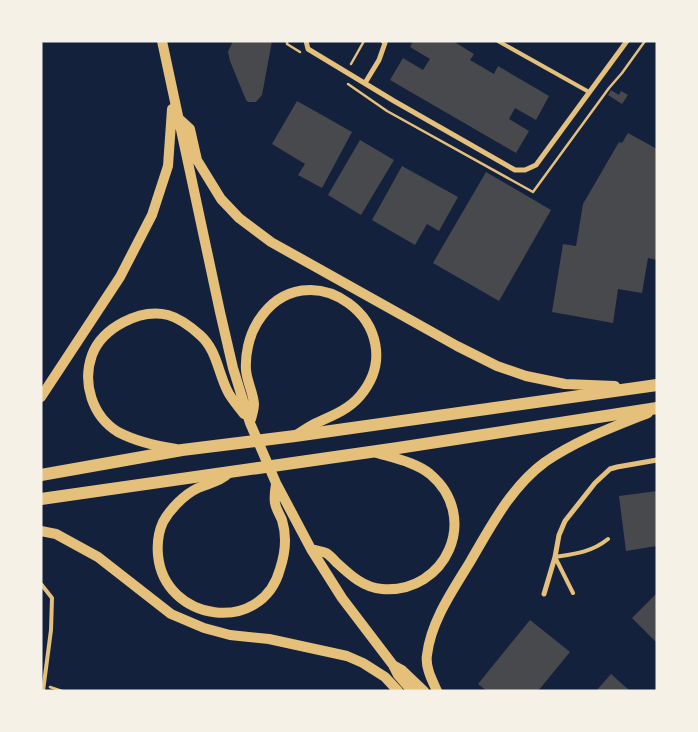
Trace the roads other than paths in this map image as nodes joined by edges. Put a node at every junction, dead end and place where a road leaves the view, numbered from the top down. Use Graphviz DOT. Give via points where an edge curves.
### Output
graph roads {
  1 [pos="162,41"];
  2 [pos="306,41"];
  3 [pos="498,41"];
  4 [pos="627,41"];
  5 [pos="385,42"];
  6 [pos="365,83"];
  7 [pos="589,92"];
  8 [pos="173,100"];
  9 [pos="177,117"];
  10 [pos="652,386"];
  11 [pos="41,397"];
  12 [pos="657,408"];
  13 [pos="250,423"];
  14 [pos="295,436"];
  15 [pos="182,450"];
  16 [pos="374,452"];
  17 [pos="657,460"];
  18 [pos="231,471"];
  19 [pos="41,475"];
  20 [pos="276,483"];
  21 [pos="41,499"];
  22 [pos="41,531"];
  23 [pos="608,539"];
  24 [pos="311,550"];
  25 [pos="555,557"];
  26 [pos="41,584"];
  27 [pos="573,593"];
  28 [pos="544,594"];
  29 [pos="393,665"];
  30 [pos="43,691"];
  31 [pos="398,691"];
  32 [pos="412,691"];
  33 [pos="424,691"];
  34 [pos="437,691"];
  1 -- 8 [label="main road"];
  2 -- 6 [label="street" via="308,49"];
  3 -- 7 [label="lane"];
  4 -- 7 [label="street"];
  5 -- 6 [label="street"];
  6 -- 7 [label="street" via="515,170 536,165"];
  8 -- 9 [label="main road"];
  8 -- 11 [label="main road" via="168,166 152,215 120,278"];
  9 -- 10 [label="main road" via="190,129 197,160 221,199 239,218 271,242 497,366 565,384"];
  9 -- 13 [label="main road" via="233,368"];
  10 -- 14 [label="highway"];
  12 -- 16 [label="highway"];
  12 -- 34 [label="main road" via="565,450 539,468 514,493 451,593 430,640 427,666"];
  13 -- 14 [label="main road" via="254,405 246,371 250,337 257,324 277,300 292,293 308,290 331,293 354,306 365,319 376,350 375,368 368,385 351,405"];
  13 -- 15 [label="main road" via="228,393 212,350 196,331 168,315 153,314 125,322 111,331 92,354 89,368 91,398 103,420 117,431 149,445"];
  13 -- 20 [label="main road"];
  14 -- 15 [label="highway"];
  15 -- 19 [label="highway"];
  16 -- 18 [label="highway"];
  16 -- 24 [label="main road" via="420,466 442,487 455,521 449,554 422,580 410,586 381,589 351,576 327,553"];
  17 -- 25 [label="street" via="617,466 602,476 565,521 558,535"];
  18 -- 20 [label="main road" via="221,480 197,489 173,509 163,523 157,542 159,563 166,583 181,599 198,609 220,613 249,608 260,601 273,585 280,572 285,538 275,502"];
  18 -- 21 [label="highway"];
  20 -- 24 [label="main road"];
  22 -- 31 [label="main road" via="56,534 98,557 171,614 204,628 347,656 385,677"];
  23 -- 25 [label="lane" via="586,552"];
  24 -- 29 [label="main road" via="342,598"];
  25 -- 27 [label="lane"];
  25 -- 28 [label="street"];
  26 -- 30 [label="lane" via="52,598 52,630"];
  29 -- 32 [label="main road"];
  29 -- 33 [label="main road"];
}
